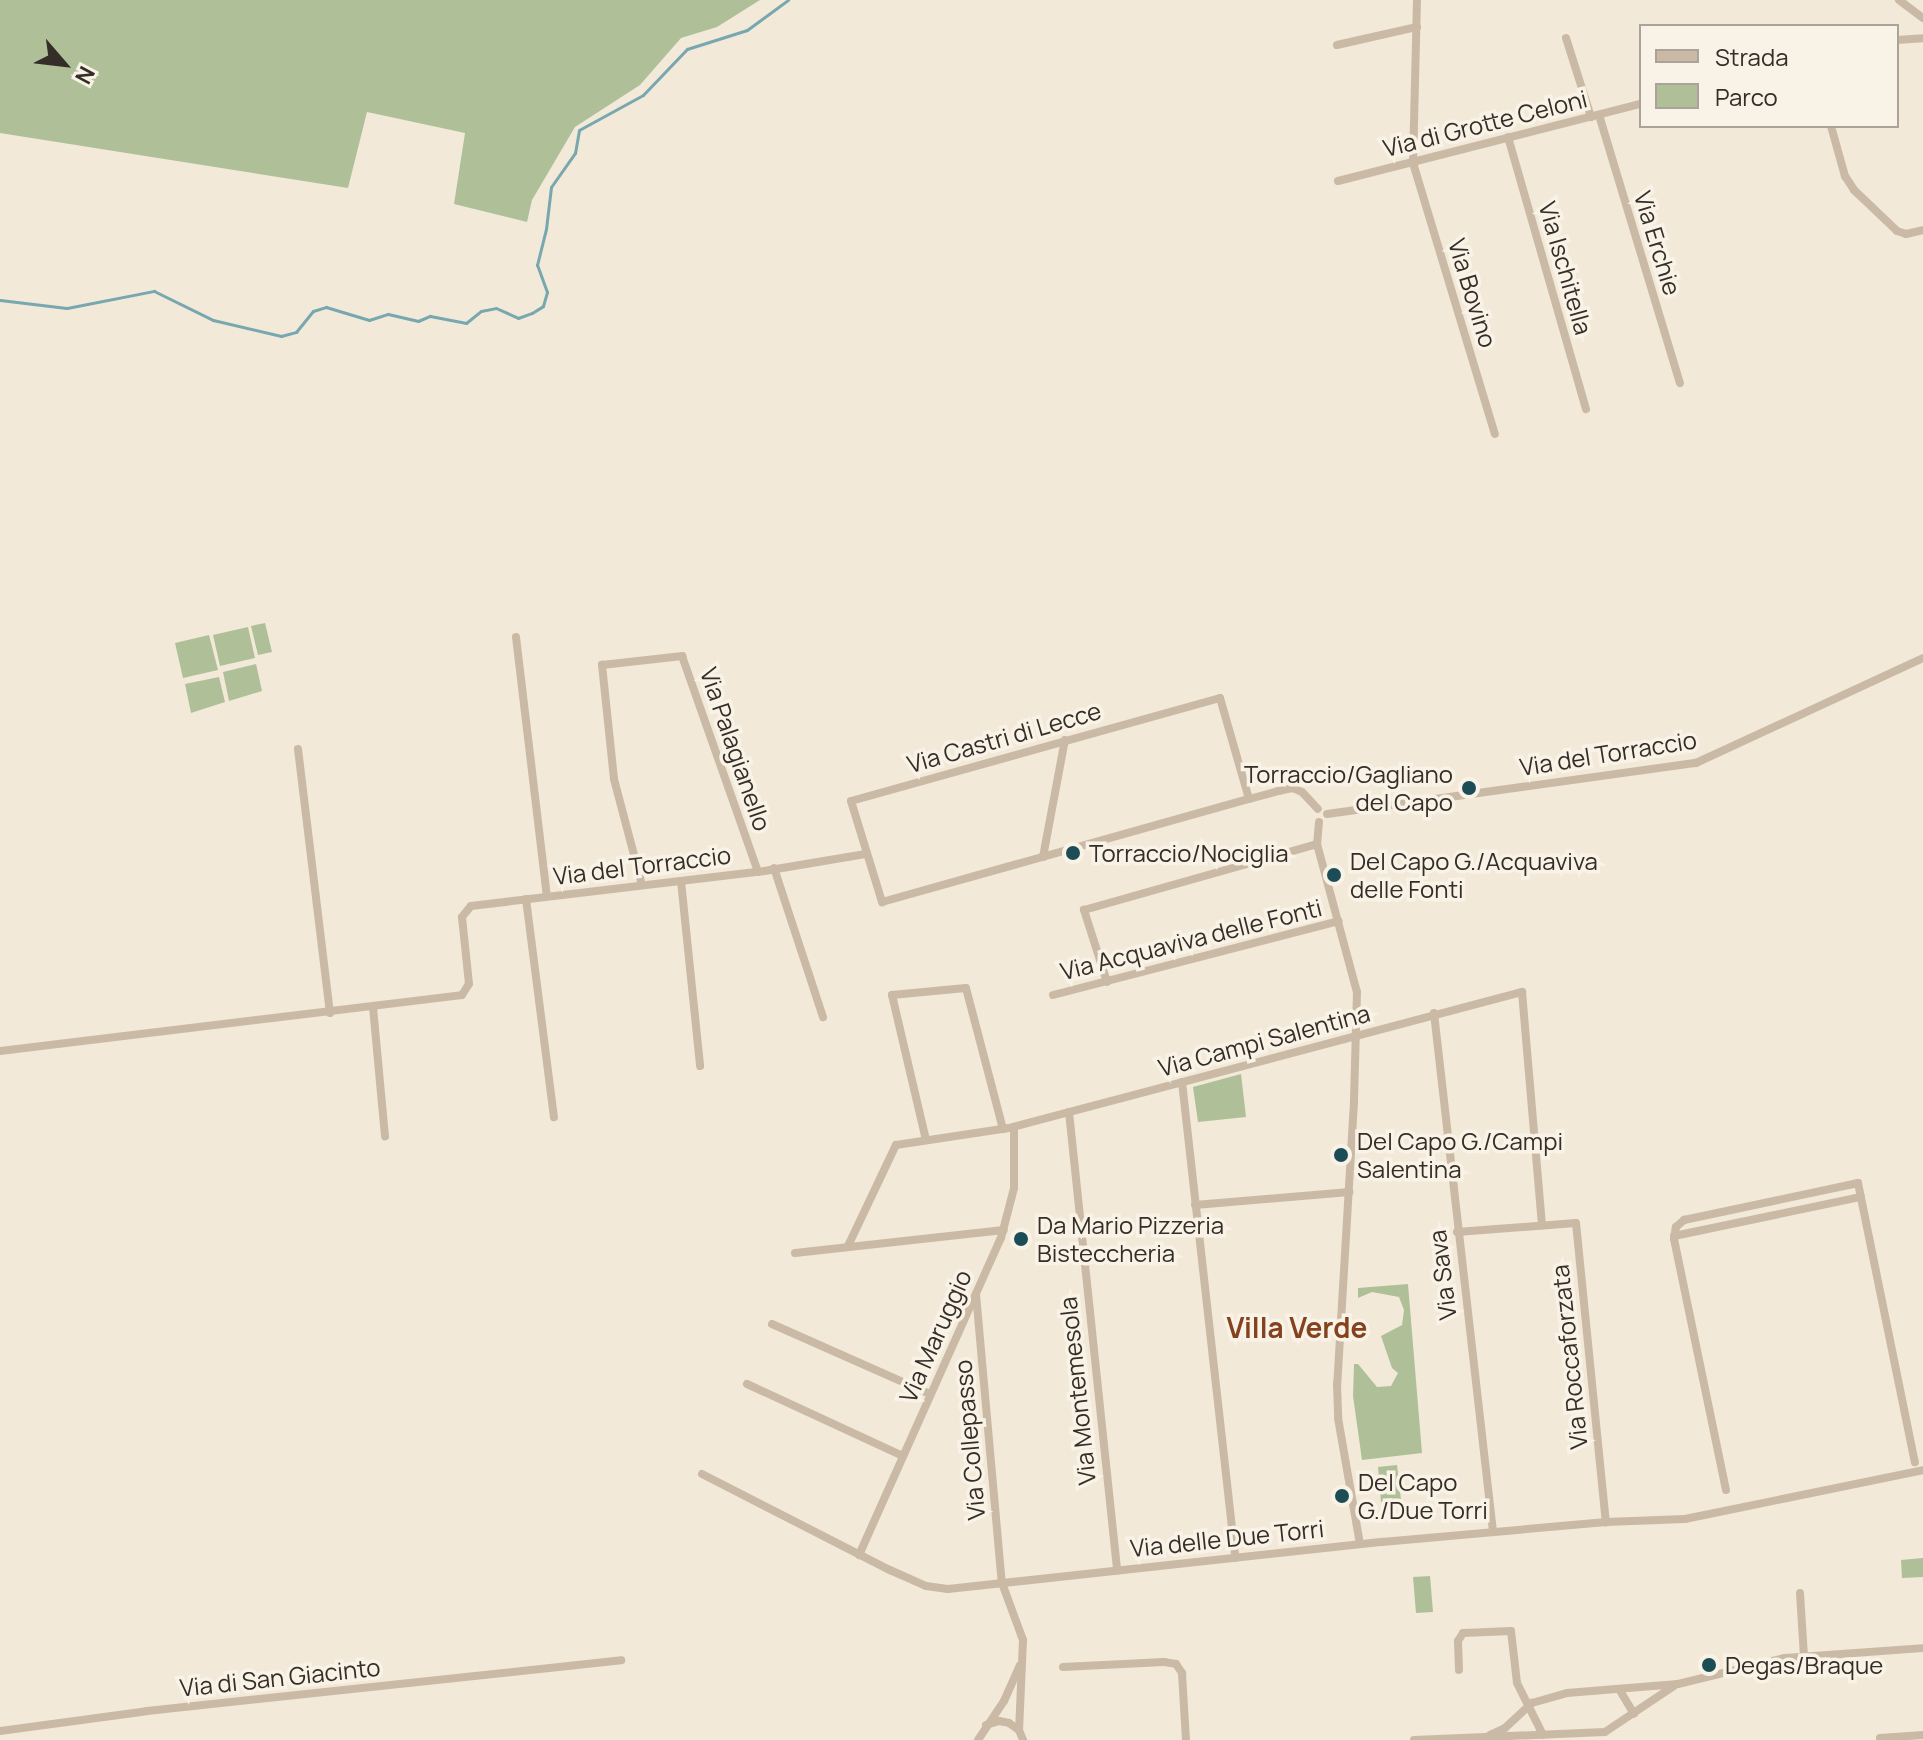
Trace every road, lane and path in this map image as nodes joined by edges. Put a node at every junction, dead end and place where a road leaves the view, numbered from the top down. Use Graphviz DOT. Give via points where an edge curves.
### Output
graph roads {
  1 [pos="1417,0"];
  2 [pos="1899,0"];
  3 [pos="1923,18"];
  4 [pos="1417,27"];
  5 [pos="1566,38"];
  6 [pos="1923,38"];
  7 [pos="1899,40"];
  8 [pos="1337,45"];
  9 [pos="1639,105"];
  10 [pos="1595,116"];
  11 [pos="1832,128"];
  12 [pos="1508,137"];
  13 [pos="1413,163"];
  14 [pos="1338,181"];
  15 [pos="1923,230"];
  16 [pos="1680,383"];
  17 [pos="1586,409"];
  18 [pos="1495,434"];
  19 [pos="516,637"];
  20 [pos="1923,658"];
  21 [pos="1065,740"];
  22 [pos="298,749"];
  23 [pos="1249,799"];
  24 [pos="1322,812"];
  25 [pos="1317,844"];
  26 [pos="866,854"];
  27 [pos="1043,857"];
  28 [pos="774,868"];
  29 [pos="758,872"];
  30 [pos="681,881"];
  31 [pos="642,885"];
  32 [pos="547,896"];
  33 [pos="526,899"];
  34 [pos="1339,921"];
  35 [pos="1107,982"];
  36 [pos="1053,995"];
  37 [pos="373,1007"];
  38 [pos="330,1013"];
  39 [pos="1434,1013"];
  40 [pos="823,1017"];
  41 [pos="1357,1037"];
  42 [pos="0,1051"];
  43 [pos="700,1066"];
  44 [pos="1182,1082"];
  45 [pos="1069,1112"];
  46 [pos="554,1117"];
  47 [pos="1014,1127"];
  48 [pos="1003,1129"];
  49 [pos="385,1136"];
  50 [pos="926,1140"];
  51 [pos="1349,1192"];
  52 [pos="1861,1197"];
  53 [pos="1195,1205"];
  54 [pos="1542,1225"];
  55 [pos="1004,1230"];
  56 [pos="1457,1232"];
  57 [pos="1674,1236"];
  58 [pos="848,1246"];
  59 [pos="795,1253"];
  60 [pos="976,1294"];
  61 [pos="772,1324"];
  62 [pos="747,1384"];
  63 [pos="930,1394"];
  64 [pos="903,1456"];
  65 [pos="1915,1462"];
  66 [pos="1923,1470"];
  67 [pos="702,1474"];
  68 [pos="1726,1490"];
  69 [pos="1606,1522"];
  70 [pos="1493,1532"];
  71 [pos="1360,1544"];
  72 [pos="859,1555"];
  73 [pos="1235,1558"];
  74 [pos="1117,1570"];
  75 [pos="1002,1583"];
  76 [pos="1800,1593"];
  77 [pos="1923,1648"];
  78 [pos="1804,1656"];
  79 [pos="621,1660"];
  80 [pos="1021,1664"];
  81 [pos="1063,1667"];
  82 [pos="1459,1670"];
  83 [pos="1678,1684"];
  84 [pos="1619,1689"];
  85 [pos="1529,1706"];
  86 [pos="1634,1714"];
  87 [pos="0,1731"];
  88 [pos="981,1733"];
  89 [pos="1021,1735"];
  90 [pos="1490,1735"];
  91 [pos="1543,1735"];
  92 [pos="1923,1735"];
  93 [pos="1594,1737"];
  94 [pos="1880,1738"];
  95 [pos="971,1740"];
  96 [pos="1031,1740"];
  97 [pos="1186,1740"];
  98 [pos="1414,1740"];
  1 -- 4 [label="street, Via Bovino"];
  2 -- 3 [label="street"];
  4 -- 8 [label="street"];
  4 -- 13 [label="street, Via Bovino"];
  5 -- 10 [label="street, Via Erchie"];
  6 -- 7 [label="street"];
  9 -- 10 [label="street, Via di Grotte Celoni"];
  10 -- 12 [label="street, Via di Grotte Celoni"];
  10 -- 16 [label="street, Via Erchie"];
  11 -- 15 [label="street" via="1852,188 1897,231"];
  12 -- 13 [label="street, Via di Grotte Celoni"];
  12 -- 17 [label="street, Via Ischitella"];
  13 -- 14 [label="street, Via di Grotte Celoni"];
  13 -- 18 [label="street, Via Bovino"];
  19 -- 32 [label="street"];
  20 -- 24 [label="street, Via del Torraccio" via="1696,763"];
  21 -- 23 [label="street, Via Castri di Lecce" via="1220,698"];
  21 -- 26 [label="street, Via Castri di Lecce" via="851,801"];
  21 -- 27 [label="street"];
  22 -- 38 [label="street"];
  23 -- 24 [label="street" via="1293,788"];
  23 -- 27 [label="street"];
  24 -- 25 [label="street"];
  25 -- 34 [label="street"];
  25 -- 35 [label="street" via="1084,910"];
  26 -- 27 [label="street" via="882,902"];
  26 -- 28 [label="street, Via del Torraccio"];
  28 -- 29 [label="street, Via del Torraccio"];
  28 -- 40 [label="street"];
  29 -- 30 [label="street, Via del Torraccio"];
  29 -- 31 [label="street, Via Palagianello" via="682,656 602,665 614,779"];
  30 -- 31 [label="street, Via del Torraccio"];
  30 -- 43 [label="street"];
  31 -- 32 [label="street, Via del Torraccio"];
  32 -- 33 [label="street, Via del Torraccio"];
  33 -- 37 [label="street, Via del Torraccio" via="465,910 465,993"];
  33 -- 46 [label="street"];
  34 -- 35 [label="street, Via Acquaviva delle Fonti"];
  34 -- 41 [label="street" via="1357,992"];
  35 -- 36 [label="street, Via Acquaviva delle Fonti"];
  37 -- 38 [label="street, Via del Torraccio"];
  37 -- 49 [label="street"];
  38 -- 42 [label="street, Via del Torraccio"];
  39 -- 41 [label="street, Via Campi Salentina"];
  39 -- 54 [label="street, Via Campi Salentina" via="1522,992"];
  39 -- 56 [label="street, Via Sava"];
  41 -- 44 [label="street, Via Campi Salentina"];
  41 -- 51 [label="street"];
  44 -- 45 [label="street, Via Campi Salentina"];
  44 -- 53 [label="street"];
  45 -- 47 [label="street, Via Campi Salentina"];
  45 -- 74 [label="street, Via Montemesola"];
  47 -- 48 [label="street, Via Campi Salentina"];
  47 -- 55 [label="street, Via Maruggio" via="1016,1175"];
  48 -- 50 [label="street, Via Campi Salentina"];
  48 -- 50 [label="street" via="966,988 892,995"];
  50 -- 58 [label="street, Via Campi Salentina" via="896,1145"];
  51 -- 53 [label="street"];
  51 -- 71 [label="street" via="1338,1418"];
  52 -- 57 [label="street"];
  52 -- 57 [label="street" via="1858,1183 1684,1220"];
  52 -- 65 [label="street"];
  53 -- 73 [label="street"];
  54 -- 56 [label="street"];
  54 -- 69 [label="street, Via Roccaforzata" via="1576,1223"];
  55 -- 58 [label="street"];
  55 -- 60 [label="street, Via Maruggio"];
  56 -- 70 [label="street, Via Sava"];
  57 -- 68 [label="street"];
  58 -- 59 [label="street"];
  60 -- 63 [label="street, Via Maruggio"];
  60 -- 75 [label="street, Via Collepasso"];
  61 -- 63 [label="street"];
  62 -- 64 [label="street"];
  63 -- 64 [label="street, Via Maruggio"];
  64 -- 72 [label="street, Via Maruggio"];
  66 -- 69 [label="street, Via delle Due Torri" via="1685,1519"];
  67 -- 72 [label="street, Via delle Due Torri"];
  69 -- 70 [label="street, Via delle Due Torri"];
  70 -- 71 [label="street, Via delle Due Torri"];
  71 -- 73 [label="street, Via delle Due Torri"];
  72 -- 75 [label="street, Via delle Due Torri" via="933,1588"];
  73 -- 74 [label="street, Via delle Due Torri"];
  74 -- 75 [label="street, Via delle Due Torri"];
  75 -- 80 [label="street, Via Collepasso" via="1022,1633"];
  76 -- 78 [label="street"];
  77 -- 78 [label="street"];
  78 -- 83 [label="street"];
  79 -- 87 [label="street, Via di San Giacinto"];
  80 -- 88 [label="street"];
  80 -- 89 [label="street, Via Collepasso"];
  81 -- 97 [label="street" via="1176,1664 1182,1671"];
  82 -- 85 [label="street" via="1458,1641 1463,1633 1508,1630 1514,1639 1517,1683"];
  83 -- 84 [label="street"];
  83 -- 86 [label="street"];
  84 -- 85 [label="street" via="1567,1693"];
  84 -- 86 [label="street"];
  85 -- 90 [label="street"];
  85 -- 91 [label="street"];
  86 -- 93 [label="street"];
  88 -- 89 [label="street" via="1002,1721"];
  88 -- 95 [label="street"];
  89 -- 96 [label="street"];
  90 -- 91 [label="street"];
  90 -- 98 [label="street"];
  91 -- 93 [label="street"];
  92 -- 94 [label="street"];
}
